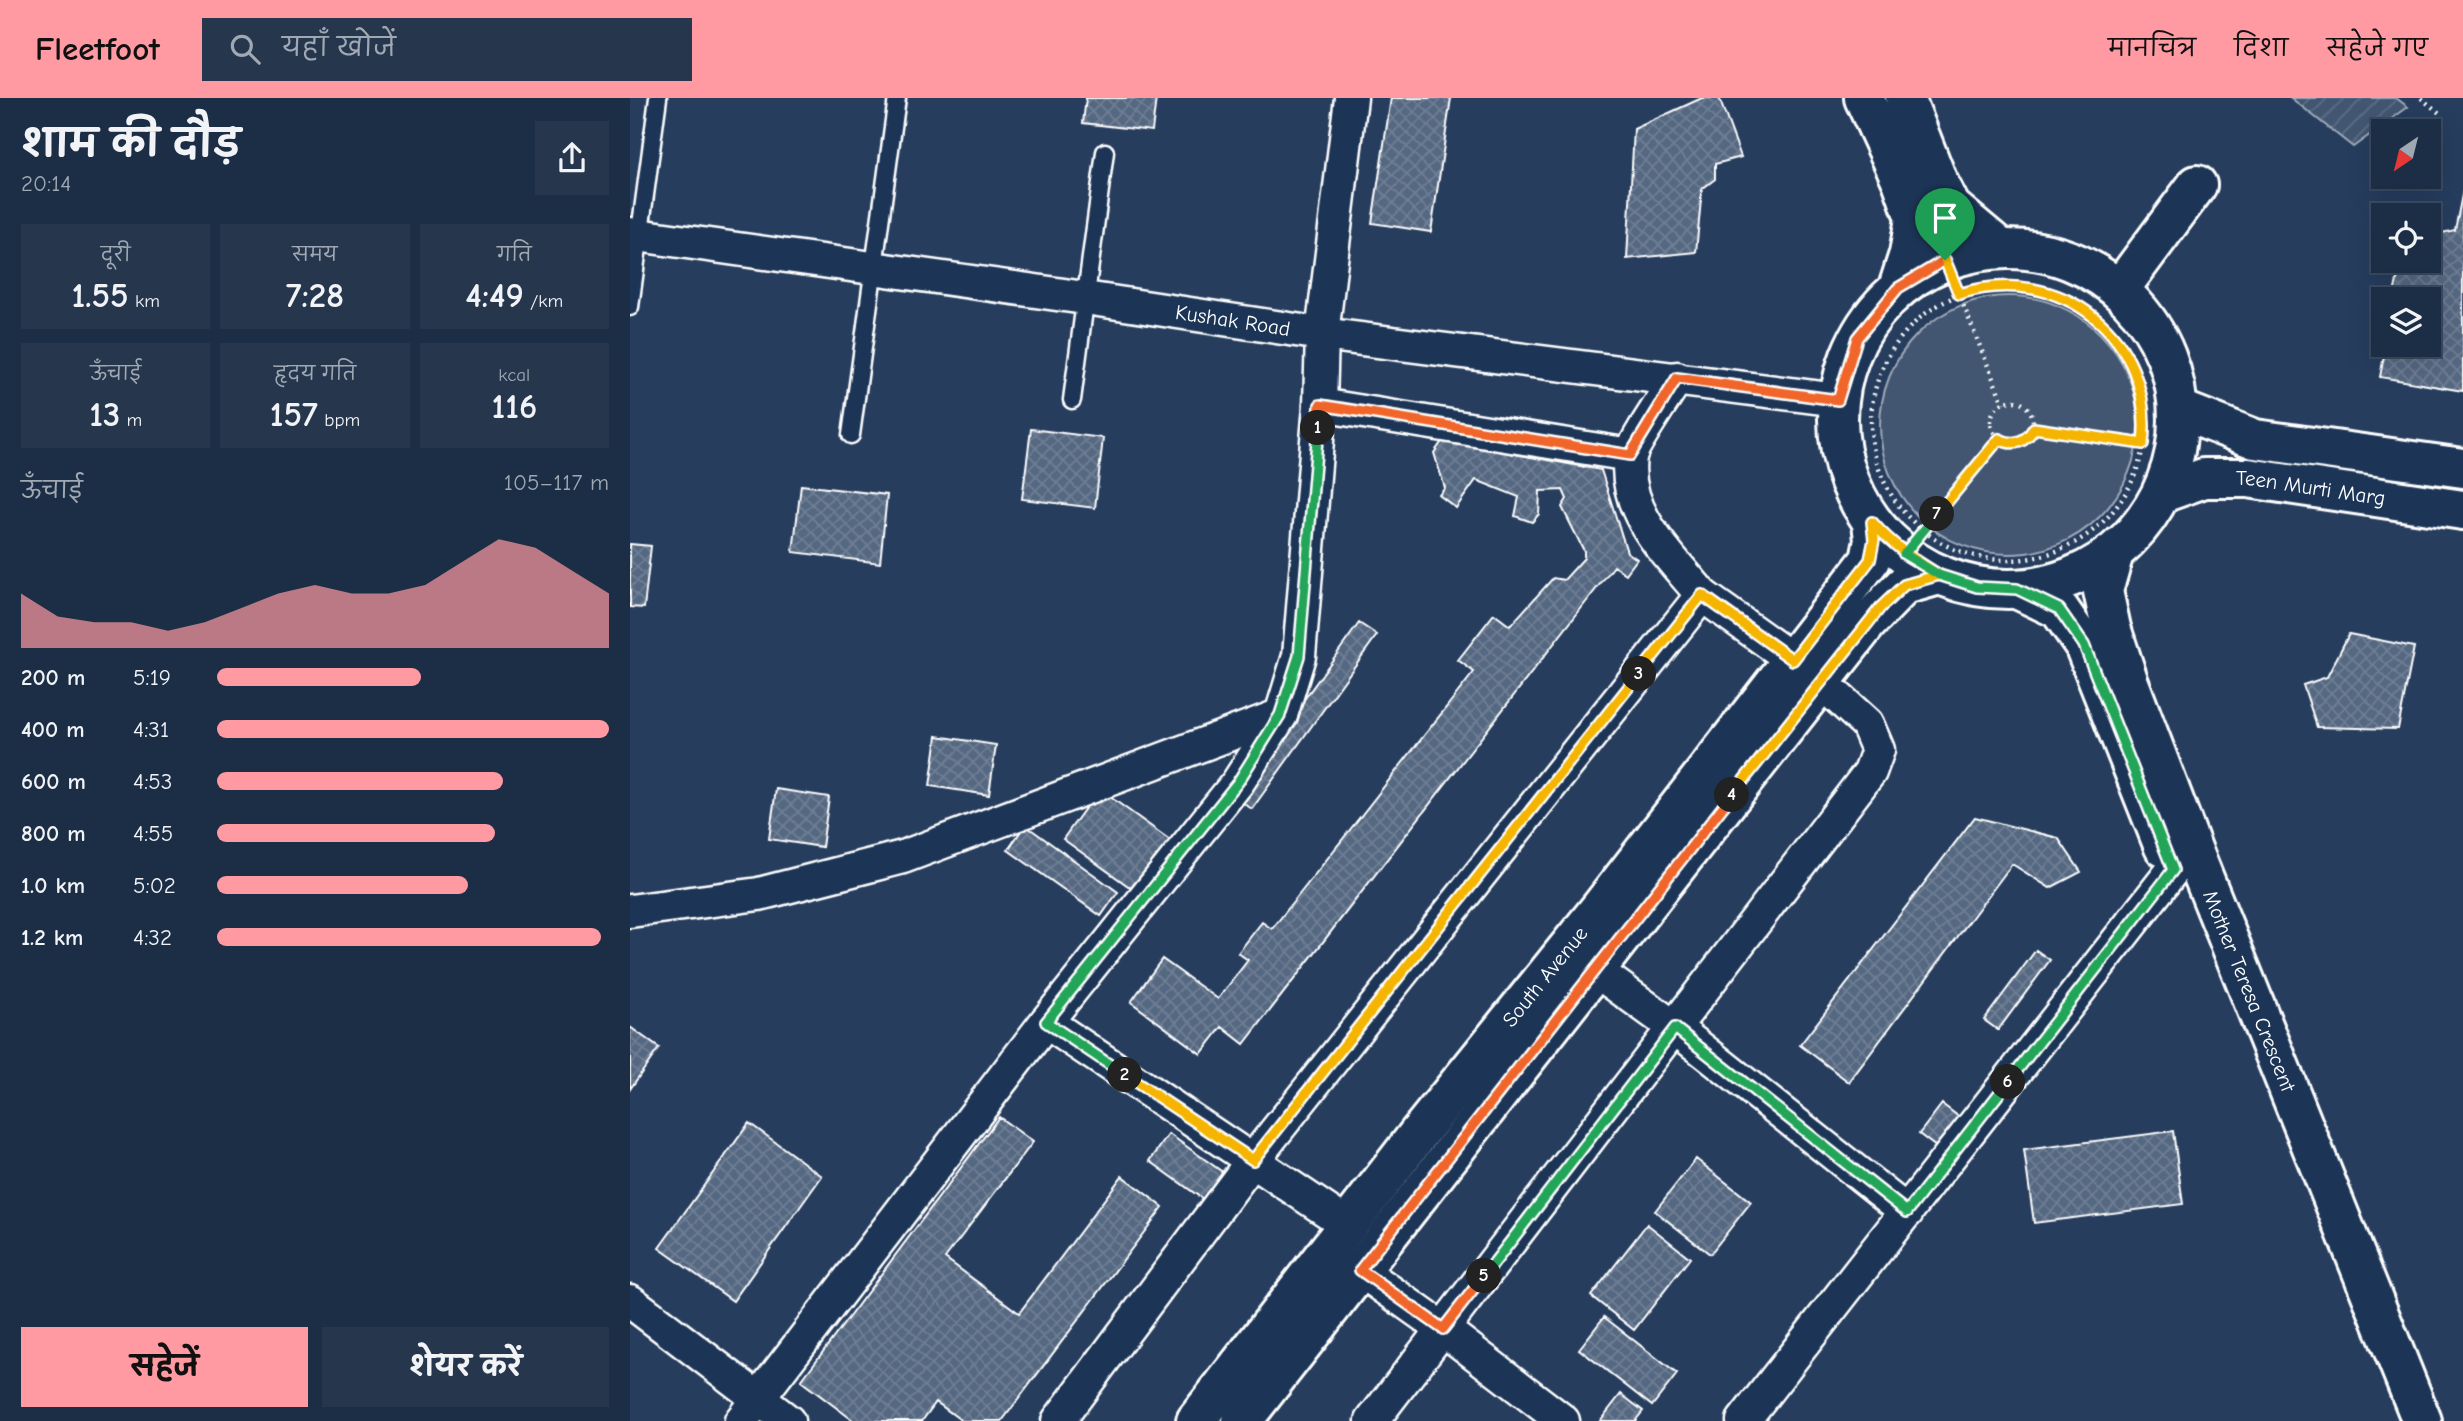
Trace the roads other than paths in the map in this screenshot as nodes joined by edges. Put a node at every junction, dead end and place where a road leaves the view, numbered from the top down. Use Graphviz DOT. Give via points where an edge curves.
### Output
graph roads {
  1 [pos="658,98"];
  2 [pos="897,98"];
  3 [pos="1351,98"];
  4 [pos="1864,98"];
  5 [pos="1905,98"];
  6 [pos="1105,152"];
  7 [pos="2197,185"];
  8 [pos="635,235"];
  9 [pos="2000,248"];
  10 [pos="874,268"];
  11 [pos="1898,288"];
  12 [pos="2119,290"];
  13 [pos="1086,298"];
  14 [pos="630,307"];
  15 [pos="1322,334"];
  16 [pos="1677,378"];
  17 [pos="1072,400"];
  18 [pos="1838,400"];
  19 [pos="1320,405"];
  20 [pos="2178,409"];
  21 [pos="851,435"];
  22 [pos="1630,455"];
  23 [pos="2463,468"];
  24 [pos="2162,493"];
  25 [pos="2463,510"];
  26 [pos="1872,522"];
  27 [pos="2114,553"];
  28 [pos="1939,575"];
  29 [pos="2017,589"];
  30 [pos="1702,595"];
  31 [pos="1807,671"];
  32 [pos="1280,715"];
  33 [pos="2173,870"];
  34 [pos="630,911"];
  35 [pos="1595,970"];
  36 [pos="1046,1022"];
  37 [pos="1675,1028"];
  38 [pos="1253,1160"];
  39 [pos="1907,1212"];
  40 [pos="1348,1224"];
  41 [pos="1360,1270"];
  42 [pos="630,1301"];
  43 [pos="1443,1329"];
  44 [pos="750,1410"];
  45 [pos="788,1421"];
  46 [pos="1058,1421"];
  47 [pos="1196,1421"];
  48 [pos="1242,1421"];
  49 [pos="1372,1421"];
  50 [pos="1563,1421"];
  51 [pos="1743,1421"];
  52 [pos="2394,1421"];
  53 [pos="2422,1421"];
  1 -- 8 [label="lane"];
  2 -- 10 [label="lane"];
  3 -- 15 [label="street"];
  4 -- 11 [label="main road" via="1915,219"];
  5 -- 9 [label="main road" via="1951,207"];
  6 -- 13 [label="lane"];
  7 -- 12 [label="main road"];
  8 -- 10 [label="street, Kushak Road"];
  8 -- 14 [label="lane"];
  9 -- 11 [label="main road" via="1952,277"];
  9 -- 12 [label="main road" via="2043,252 2083,266"];
  10 -- 13 [label="street, Kushak Road"];
  10 -- 21 [label="lane"];
  11 -- 18 [label="main road" via="1857,338"];
  12 -- 20 [label="main road" via="2149,324 2169,365"];
  13 -- 15 [label="street, Kushak Road"];
  13 -- 17 [label="lane"];
  15 -- 16 [label="street, Kushak Road"];
  15 -- 19 [label="street"];
  16 -- 18 [label="street, Kushak Road"];
  16 -- 22 [label="street"];
  18 -- 26 [label="main road" via="1839,443 1850,484"];
  19 -- 22 [label="street"];
  19 -- 32 [label="street" via="1299,656"];
  20 -- 23 [label="main road, Teen Murti Marg" via="2255,439"];
  20 -- 24 [label="main road" via="2178,438"];
  22 -- 30 [label="street" via="1631,493 1654,538"];
  24 -- 25 [label="main road, Teen Murti Marg" via="2204,478 2248,478"];
  24 -- 27 [label="main road" via="2142,526"];
  26 -- 28 [label="main road" via="1887,539 1914,542"];
  26 -- 31 [label="main road, South Avenue" via="1870,560"];
  27 -- 29 [label="main road" via="2068,579"];
  27 -- 53 [label="main road, Mother Teresa Crescent" via="2103,591 2129,683"];
  28 -- 29 [label="main road" via="1977,587"];
  28 -- 31 [label="main road, South Avenue" via="1904,585 1867,623"];
  29 -- 33 [label="main road, Mother Teresa Crescent" via="2059,609 2084,645"];
  30 -- 31 [label="street"];
  30 -- 38 [label="street"];
  31 -- 35 [label="main road, South Avenue"];
  31 -- 37 [label="street" via="1867,724 1878,750 1870,772"];
  31 -- 40 [label="main road, South Avenue" via="1610,896"];
  32 -- 34 [label="street" via="903,857 759,894"];
  32 -- 36 [label="street" via="1238,782"];
  33 -- 39 [label="street"];
  33 -- 52 [label="main road, Mother Teresa Crescent"];
  35 -- 37 [label="street"];
  35 -- 41 [label="main road, South Avenue"];
  36 -- 38 [label="street"];
  36 -- 44 [label="street"];
  37 -- 39 [label="street"];
  37 -- 43 [label="street"];
  38 -- 40 [label="street"];
  38 -- 46 [label="street"];
  39 -- 51 [label="street"];
  40 -- 47 [label="main road, South Avenue"];
  41 -- 43 [label="street"];
  41 -- 48 [label="main road, South Avenue"];
  42 -- 44 [label="street"];
  43 -- 49 [label="street"];
  43 -- 50 [label="street"];
  44 -- 45 [label="street"];
}
